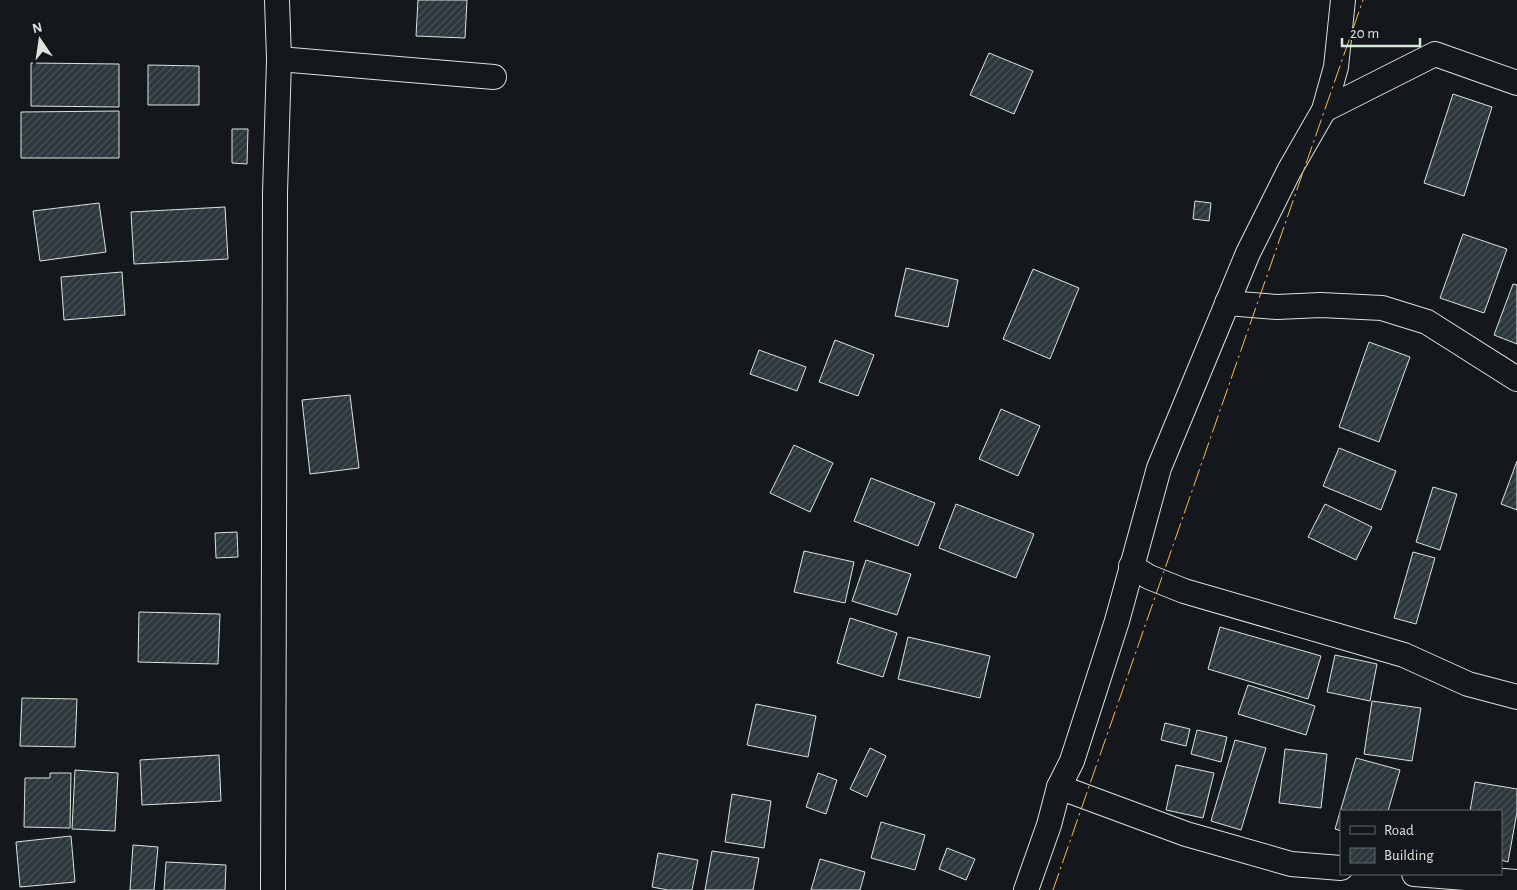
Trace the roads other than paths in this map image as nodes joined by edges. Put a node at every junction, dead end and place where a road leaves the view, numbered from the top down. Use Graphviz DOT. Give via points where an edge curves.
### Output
graph roads {
  1 [pos="278,0"];
  2 [pos="1343,0"];
  3 [pos="279,59"];
  4 [pos="494,77"];
  5 [pos="1517,83"];
  6 [pos="1324,110"];
  7 [pos="1227,303"];
  8 [pos="1517,379"];
  9 [pos="1131,566"];
  10 [pos="1517,697"];
  11 [pos="1059,787"];
  12 [pos="1340,868"];
  13 [pos="1427,875"];
  14 [pos="1517,882"];
  15 [pos="273,890"];
  16 [pos="1026,890"];
  1 -- 3 [label="street"];
  2 -- 6 [label="street" via="1336,66"];
  3 -- 4 [label="street"];
  3 -- 15 [label="street" via="275,193"];
  5 -- 6 [label="street" via="1435,54"];
  6 -- 7 [label="street" via="1288,171"];
  7 -- 8 [label="street" via="1382,308 1427,322"];
  7 -- 9 [label="street" via="1159,468"];
  9 -- 10 [label="street" via="1184,591 1404,655 1468,684"];
  9 -- 11 [label="street" via="1117,621 1072,761"];
  11 -- 12 [label="street" via="1186,834 1291,864"];
  11 -- 16 [label="street"];
  13 -- 14 [label="street"];
}
